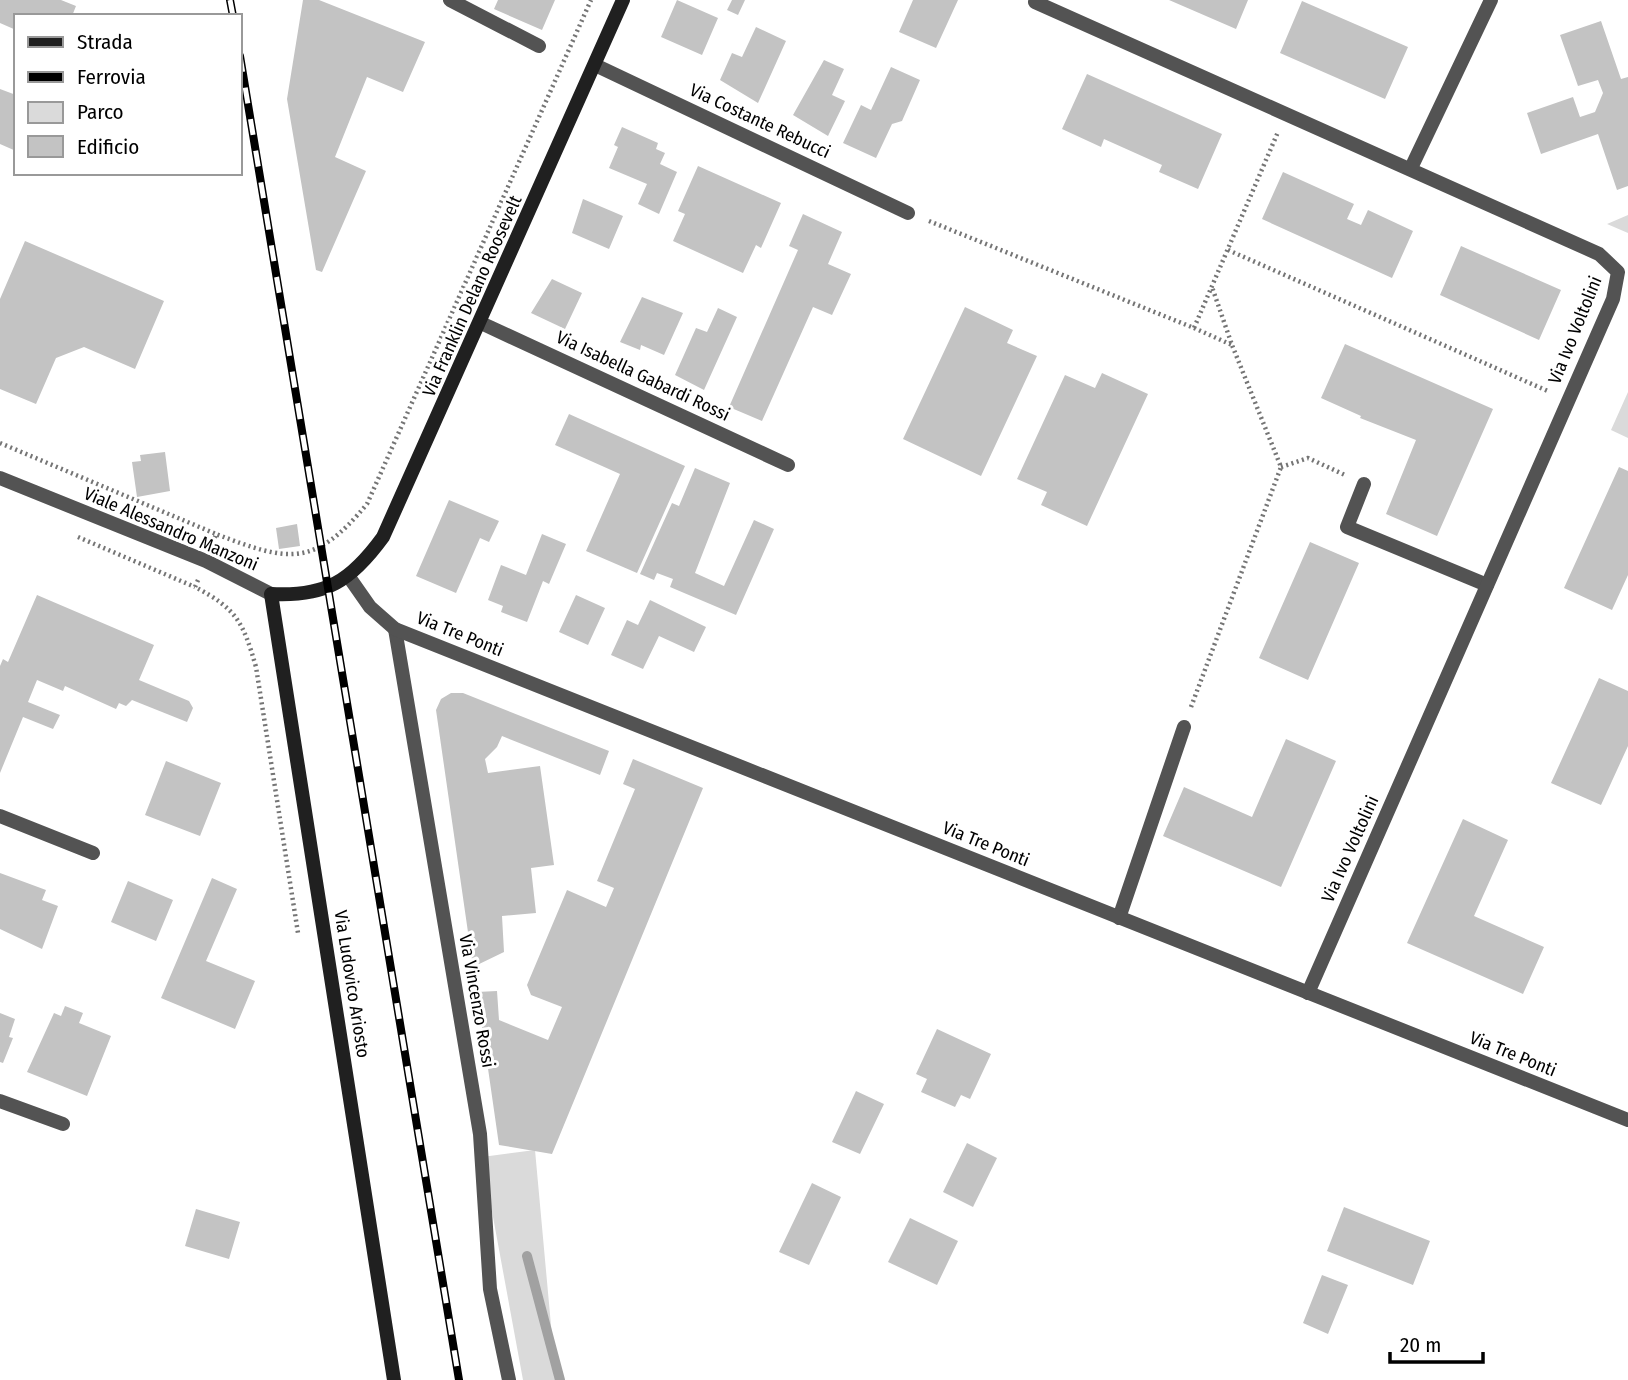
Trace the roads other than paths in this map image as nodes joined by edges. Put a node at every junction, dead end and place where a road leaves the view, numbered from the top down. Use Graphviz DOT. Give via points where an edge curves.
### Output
graph roads {
  1 [pos="450,0"];
  2 [pos="623,0"];
  3 [pos="1491,0"];
  4 [pos="1034,2"];
  5 [pos="539,46"];
  6 [pos="596,65"];
  7 [pos="1411,168"];
  8 [pos="908,213"];
  9 [pos="481,323"];
  10 [pos="788,465"];
  11 [pos="0,478"];
  12 [pos="1364,484"];
  13 [pos="349,577"];
  14 [pos="1487,585"];
  15 [pos="329,587"];
  16 [pos="271,594"];
  17 [pos="395,629"];
  18 [pos="1184,727"];
  19 [pos="0,816"];
  20 [pos="93,853"];
  21 [pos="1119,918"];
  22 [pos="1308,993"];
  23 [pos="0,1101"];
  24 [pos="1628,1120"];
  25 [pos="63,1124"];
  26 [pos="394,1380"];
  27 [pos="509,1380"];
  1 -- 5 [label="street"];
  2 -- 6 [label="main road, Via Franklin Delano Roosevelt"];
  3 -- 7 [label="street"];
  4 -- 7 [label="street, Via Ivo Voltolini"];
  6 -- 8 [label="street, Via Costante Rebucci"];
  6 -- 9 [label="main road, Via Franklin Delano Roosevelt"];
  7 -- 14 [label="street, Via Ivo Voltolini" via="1599,254 1618,272 1617,287"];
  9 -- 10 [label="street, Via Isabella Gabardi Rossi"];
  9 -- 13 [label="main road, Via Franklin Delano Roosevelt" via="383,537"];
  11 -- 16 [label="street, Viale Alessandro Manzoni" via="206,561"];
  12 -- 14 [label="street" via="1347,527"];
  13 -- 15 [label="main road, Via Franklin Delano Roosevelt"];
  13 -- 17 [label="street, Via Tre Ponti" via="370,607"];
  14 -- 22 [label="street, Via Ivo Voltolini"];
  15 -- 16 [label="main road, Viale Alessandro Manzoni" via="298,595"];
  16 -- 26 [label="main road, Via Ludovico Ariosto"];
  17 -- 21 [label="street, Via Tre Ponti"];
  17 -- 27 [label="street, Via Vincenzo Rossi" via="480,1133 490,1289"];
  18 -- 21 [label="street"];
  19 -- 20 [label="street"];
  21 -- 22 [label="street, Via Tre Ponti"];
  22 -- 24 [label="street, Via Tre Ponti"];
  23 -- 25 [label="street"];
}
